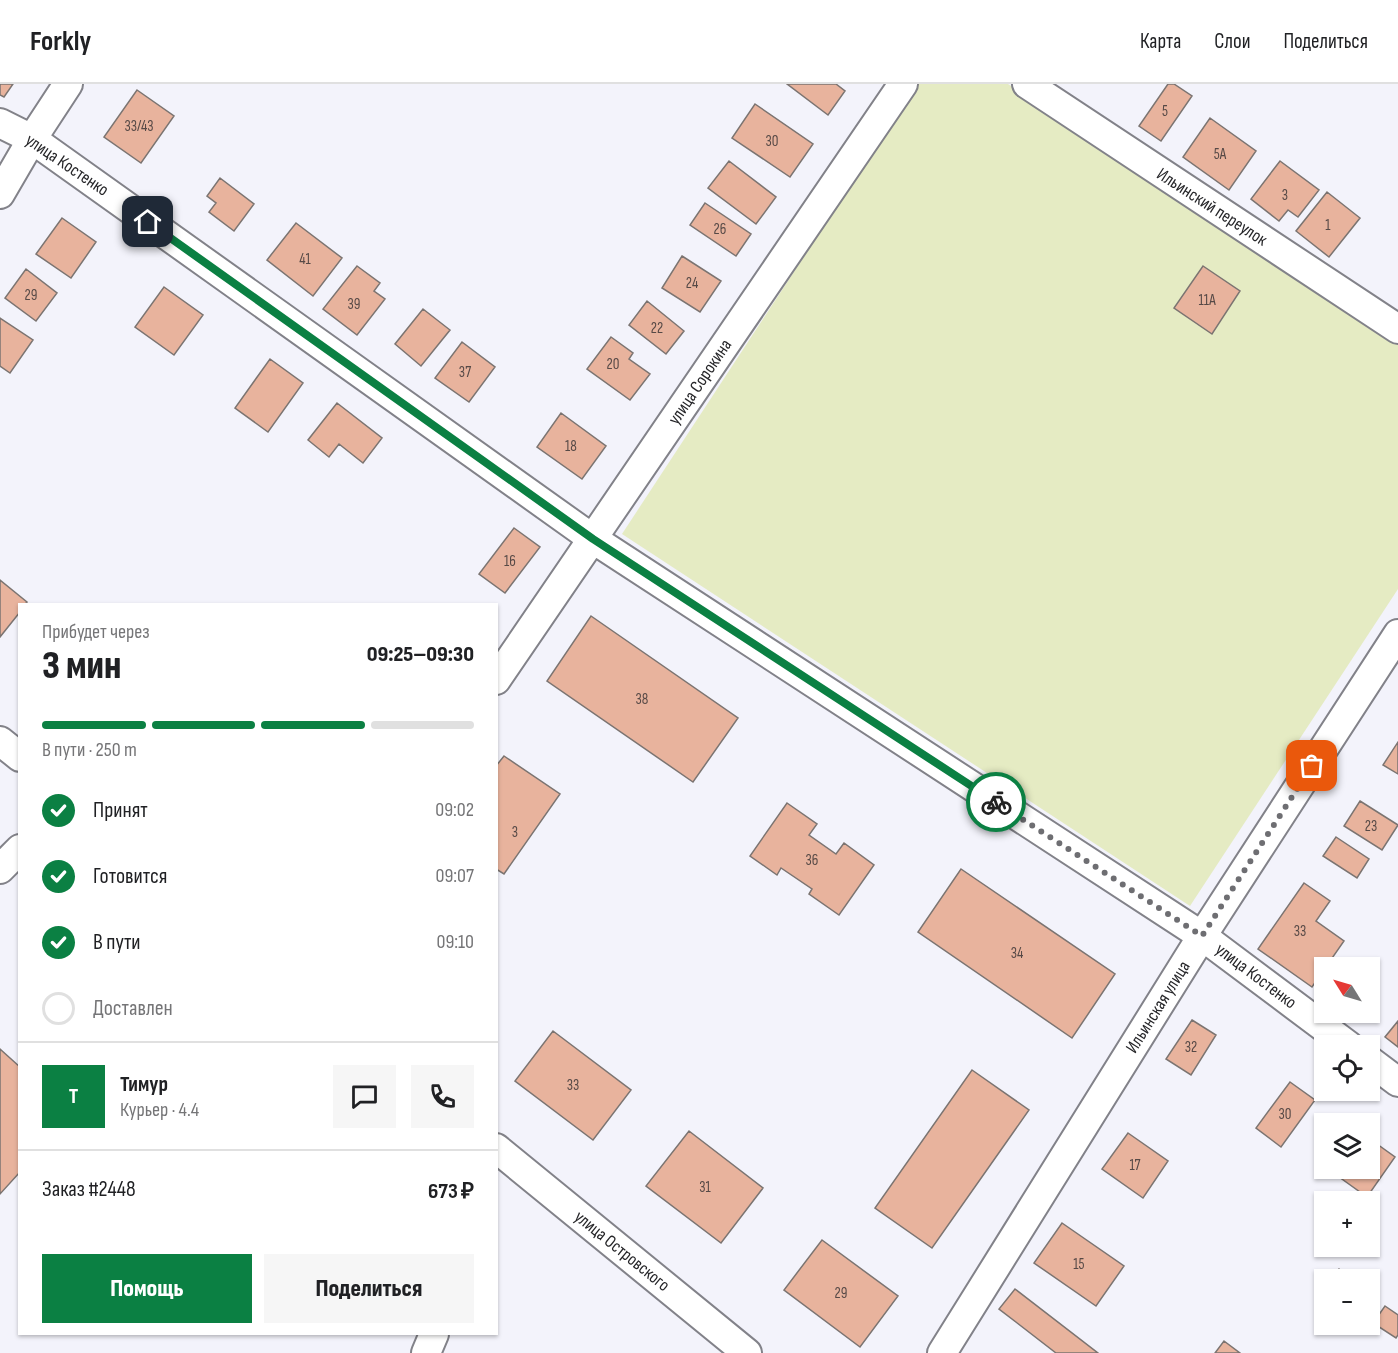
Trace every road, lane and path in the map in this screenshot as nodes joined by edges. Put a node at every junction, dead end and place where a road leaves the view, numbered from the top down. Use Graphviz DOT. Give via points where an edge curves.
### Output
graph roads {
  1 [pos="68,84"];
  2 [pos="903,84"];
  3 [pos="1027,84"];
  4 [pos="0,123"];
  5 [pos="32,139"];
  6 [pos="0,194"];
  7 [pos="1398,329"];
  8 [pos="593,539"];
  9 [pos="1398,634"];
  10 [pos="498,677"];
  11 [pos="0,741"];
  12 [pos="18,755"];
  13 [pos="18,851"];
  14 [pos="0,869"];
  15 [pos="1202,936"];
  16 [pos="1334,1035"];
  17 [pos="1380,1068"];
  18 [pos="1398,1082"];
  19 [pos="500,1160"];
  20 [pos="435,1335"];
  21 [pos="426,1353"];
  22 [pos="747,1353"];
  23 [pos="942,1353"];
  1 -- 5 [label="street"];
  2 -- 8 [label="street, улица Сорокина"];
  3 -- 7 [label="street, Ильинский переулок"];
  4 -- 5 [label="street, улица Костенко"];
  5 -- 6 [label="street"];
  5 -- 8 [label="street, улица Костенко"];
  8 -- 10 [label="street, улица Сорокина"];
  8 -- 15 [label="street, улица Костенко"];
  9 -- 15 [label="street, Ильинская улица"];
  11 -- 12 [label="street"];
  13 -- 14 [label="street"];
  15 -- 16 [label="street, улица Костенко"];
  15 -- 23 [label="street, Ильинская улица"];
  17 -- 18 [label="street"];
  19 -- 22 [label="street, улица Островского"];
  20 -- 21 [label="street"];
}
